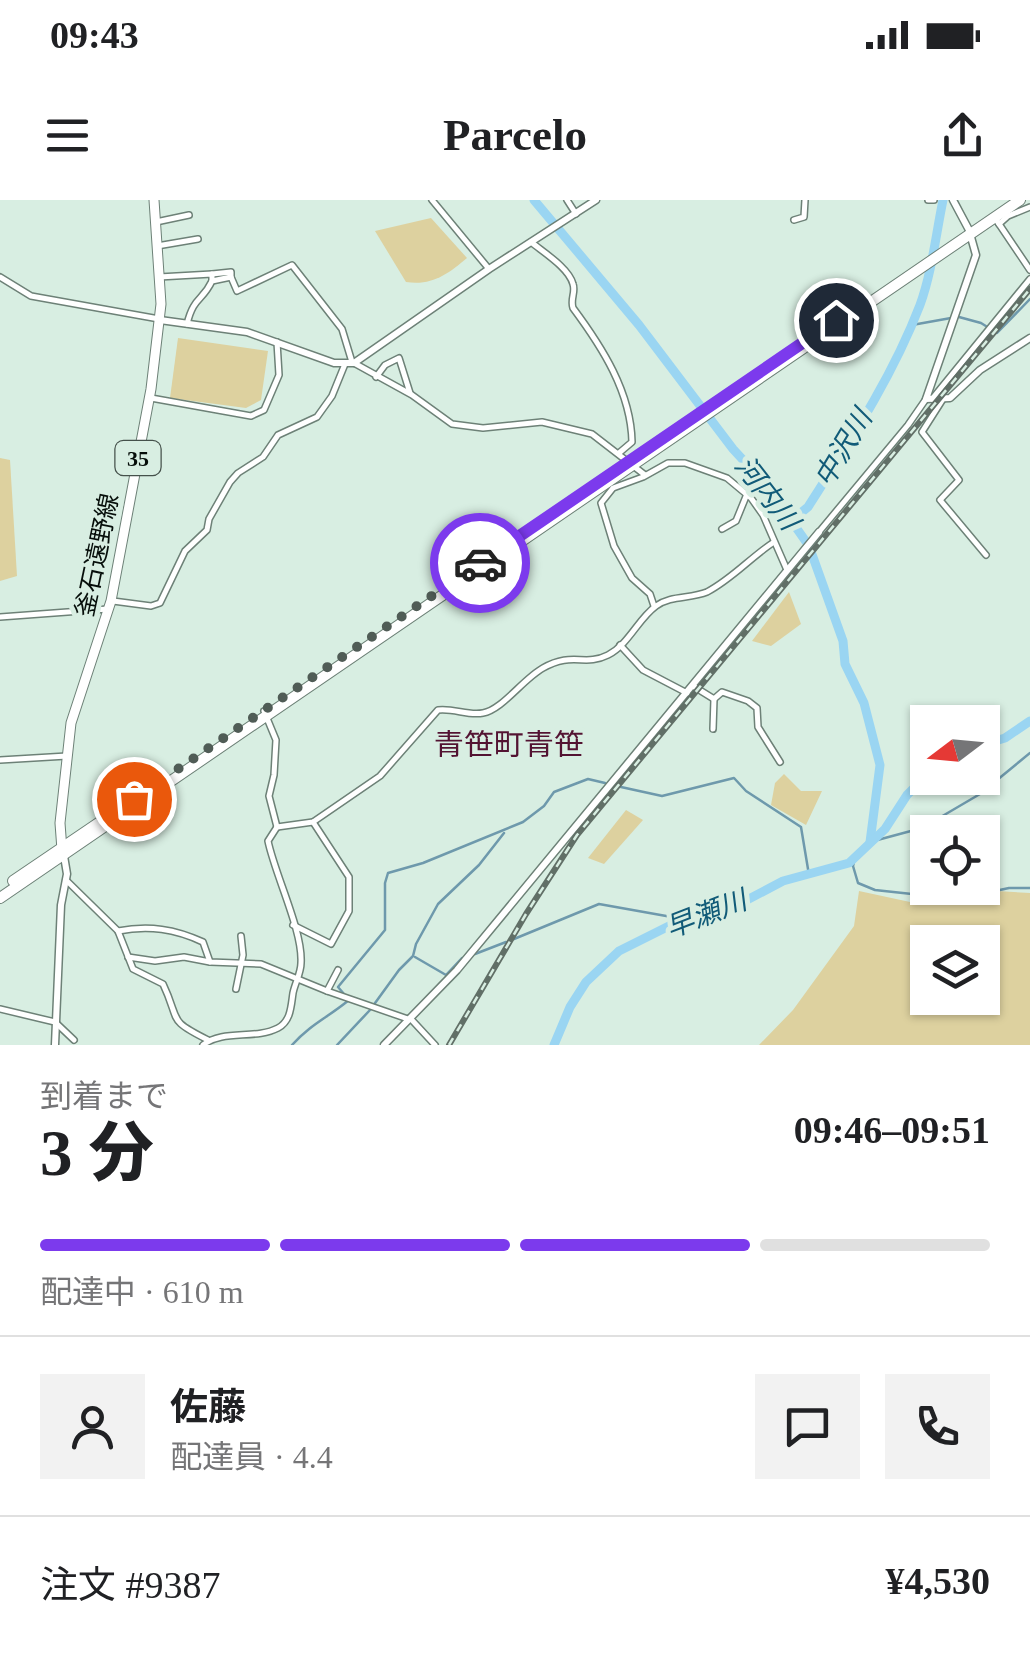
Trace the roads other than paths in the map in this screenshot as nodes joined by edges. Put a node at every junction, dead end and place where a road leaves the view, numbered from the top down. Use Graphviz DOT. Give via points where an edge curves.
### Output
graph roads {
  1 [pos="154,200"];
  2 [pos="432,200"];
  3 [pos="567,200"];
  4 [pos="596,200"];
  5 [pos="805,200"];
  6 [pos="1012,200"];
  7 [pos="1020,200"];
  8 [pos="955,202"];
  9 [pos="1030,208"];
  10 [pos="189,215"];
  11 [pos="572,216"];
  12 [pos="794,220"];
  13 [pos="997,221"];
  14 [pos="156,222"];
  15 [pos="970,232"];
  16 [pos="198,239"];
  17 [pos="533,240"];
  18 [pos="157,246"];
  19 [pos="488,268"];
  20 [pos="1030,270"];
  21 [pos="0,276"];
  22 [pos="159,277"];
  23 [pos="212,278"];
  24 [pos="1030,279"];
  25 [pos="160,320"];
  26 [pos="188,324"];
  27 [pos="1030,338"];
  28 [pos="277,342"];
  29 [pos="350,363"];
  30 [pos="376,377"];
  31 [pos="410,395"];
  32 [pos="149,398"];
  33 [pos="929,399"];
  34 [pos="943,399"];
  35 [pos="619,453"];
  36 [pos="631,464"];
  37 [pos="644,474"];
  38 [pos="747,494"];
  39 [pos="722,529"];
  40 [pos="818,532"];
  41 [pos="774,542"];
  42 [pos="986,554"];
  43 [pos="790,566"];
  44 [pos="109,605"];
  45 [pos="654,606"];
  46 [pos="0,617"];
  47 [pos="620,645"];
  48 [pos="693,686"];
  49 [pos="687,694"];
  50 [pos="714,699"];
  51 [pos="264,714"];
  52 [pos="712,730"];
  53 [pos="68,756"];
  54 [pos="0,760"];
  55 [pos="780,762"];
  56 [pos="312,822"];
  57 [pos="277,827"];
  58 [pos="63,852"];
  59 [pos="66,880"];
  60 [pos="0,890"];
  61 [pos="0,898"];
  62 [pos="293,925"];
  63 [pos="118,930"];
  64 [pos="241,936"];
  65 [pos="128,957"];
  66 [pos="210,962"];
  67 [pos="240,964"];
  68 [pos="338,970"];
  69 [pos="296,980"];
  70 [pos="236,988"];
  71 [pos="327,991"];
  72 [pos="0,1009"];
  73 [pos="409,1018"];
  74 [pos="55,1022"];
  75 [pos="74,1040"];
  76 [pos="206,1043"];
  77 [pos="55,1045"];
  78 [pos="384,1045"];
  79 [pos="435,1045"];
  1 -- 14 [label="main road, 釜石遠野線 / 35"];
  2 -- 19 [label="street"];
  3 -- 11 [label="street"];
  4 -- 11 [label="street"];
  5 -- 12 [label="street" via="804,216"];
  6 -- 15 [label="highway"];
  7 -- 13 [label="highway"];
  8 -- 15 [label="street"];
  9 -- 13 [label="street"];
  10 -- 14 [label="street"];
  11 -- 17 [label="street"];
  13 -- 15 [label="highway"];
  13 -- 20 [label="street"];
  14 -- 18 [label="main road, 釜石遠野線 / 35"];
  15 -- 33 [label="street" via="976,256"];
  15 -- 36 [label="highway"];
  16 -- 18 [label="street"];
  17 -- 19 [label="street"];
  17 -- 35 [label="street" via="570,278 573,308 614,370 632,422 632,442"];
  18 -- 22 [label="main road, 釜石遠野線 / 35"];
  19 -- 29 [label="street"];
  21 -- 25 [label="street" via="31,296"];
  22 -- 23 [label="street"];
  22 -- 25 [label="main road, 釜石遠野線 / 35"];
  23 -- 26 [label="street" via="192,304"];
  23 -- 29 [label="street" via="231,277 237,291 292,265 342,329"];
  24 -- 33 [label="street"];
  25 -- 26 [label="street"];
  25 -- 32 [label="main road, 釜石遠野線 / 35"];
  26 -- 28 [label="street"];
  27 -- 34 [label="street"];
  28 -- 29 [label="street"];
  28 -- 32 [label="street" via="279,375 264,410 251,416"];
  29 -- 30 [label="street"];
  29 -- 44 [label="street" via="317,417 278,436 230,482 160,604"];
  30 -- 31 [label="street"];
  30 -- 31 [label="street" via="399,358"];
  31 -- 35 [label="street" via="461,427 542,422 592,434"];
  32 -- 44 [label="main road, 釜石遠野線 / 35"];
  33 -- 34 [label="street"];
  33 -- 40 [label="street"];
  34 -- 42 [label="street" via="922,432 959,480 940,500"];
  35 -- 36 [label="street"];
  36 -- 37 [label="street"];
  36 -- 51 [label="highway"];
  37 -- 38 [label="street" via="676,461 727,478"];
  37 -- 45 [label="street" via="613,488 602,503 614,546"];
  38 -- 39 [label="street" via="736,521"];
  38 -- 41 [label="street"];
  40 -- 43 [label="street"];
  41 -- 43 [label="street"];
  41 -- 45 [label="street" via="705,593"];
  43 -- 48 [label="street"];
  44 -- 46 [label="street"];
  44 -- 53 [label="main road, 釜石遠野線 / 35"];
  45 -- 47 [label="street"];
  47 -- 49 [label="street" via="642,670"];
  47 -- 56 [label="street" via="594,660 560,658 528,677 497,708 480,714 438,710 380,776"];
  48 -- 49 [label="street"];
  48 -- 50 [label="street"];
  49 -- 73 [label="street"];
  50 -- 52 [label="street"];
  50 -- 55 [label="street" via="722,692 757,708 758,726"];
  51 -- 57 [label="street" via="276,740 269,796"];
  51 -- 58 [label="highway"];
  53 -- 54 [label="street"];
  53 -- 58 [label="main road, 釜石遠野線 / 35"];
  56 -- 57 [label="street"];
  56 -- 62 [label="street" via="349,878 349,911 331,944"];
  57 -- 62 [label="street" via="268,842"];
  58 -- 59 [label="street"];
  58 -- 60 [label="highway"];
  58 -- 61 [label="highway"];
  59 -- 63 [label="street"];
  59 -- 74 [label="street"];
  62 -- 69 [label="street" via="301,963"];
  63 -- 65 [label="street"];
  63 -- 66 [label="street" via="180,932 203,942"];
  64 -- 67 [label="street"];
  65 -- 66 [label="street"];
  65 -- 76 [label="street" via="133,968 163,984 175,1020"];
  66 -- 67 [label="street"];
  67 -- 69 [label="street" via="261,964"];
  67 -- 70 [label="street"];
  68 -- 71 [label="street"];
  69 -- 71 [label="street"];
  69 -- 76 [label="street" via="286,1022"];
  71 -- 73 [label="street"];
  72 -- 74 [label="street"];
  73 -- 78 [label="street"];
  73 -- 79 [label="street"];
  74 -- 75 [label="street"];
  74 -- 77 [label="street"];
}
